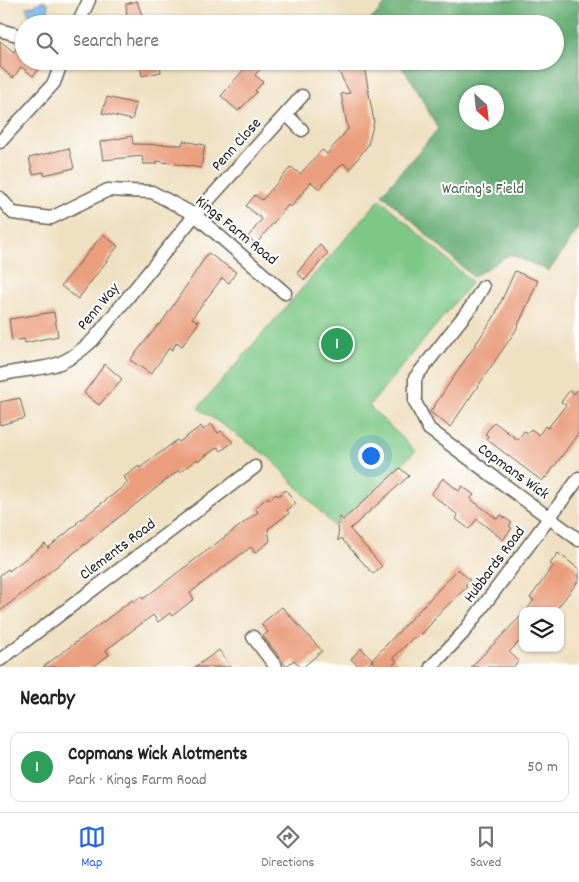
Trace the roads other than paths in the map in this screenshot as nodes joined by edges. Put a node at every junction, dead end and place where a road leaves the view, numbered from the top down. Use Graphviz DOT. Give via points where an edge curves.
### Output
graph roads {
  1 [pos="89,0"];
  2 [pos="82,15"];
  3 [pos="0,30"];
  4 [pos="15,34"];
  5 [pos="59,70"];
  6 [pos="302,96"];
  7 [pos="286,114"];
  8 [pos="302,130"];
  9 [pos="0,142"];
  10 [pos="0,198"];
  11 [pos="195,215"];
  12 [pos="483,287"];
  13 [pos="285,293"];
  14 [pos="0,374"];
  15 [pos="255,467"];
  16 [pos="579,478"];
  17 [pos="550,519"];
  18 [pos="579,540"];
  19 [pos="253,637"];
  20 [pos="0,660"];
  21 [pos="276,667"];
  22 [pos="432,667"];
  1 -- 2 [label="street"];
  3 -- 4 [label="street"];
  5 -- 9 [label="street" via="54,83"];
  6 -- 7 [label="street, Penn Close"];
  7 -- 8 [label="street"];
  7 -- 11 [label="street, Penn Close"];
  10 -- 11 [label="street, Kings Farm Road" via="13,212 51,218 108,190 152,192"];
  11 -- 13 [label="street, Kings Farm Road"];
  11 -- 14 [label="street, Penn Way" via="77,356 58,366"];
  12 -- 17 [label="street, Copmans Wick" via="472,307 415,378 415,402 429,428"];
  15 -- 20 [label="street, Clements Road"];
  16 -- 17 [label="street, Hubbards Road"];
  17 -- 18 [label="street, Copmans Wick"];
  17 -- 22 [label="street, Hubbards Road" via="463,633"];
  19 -- 21 [label="street"];
}
